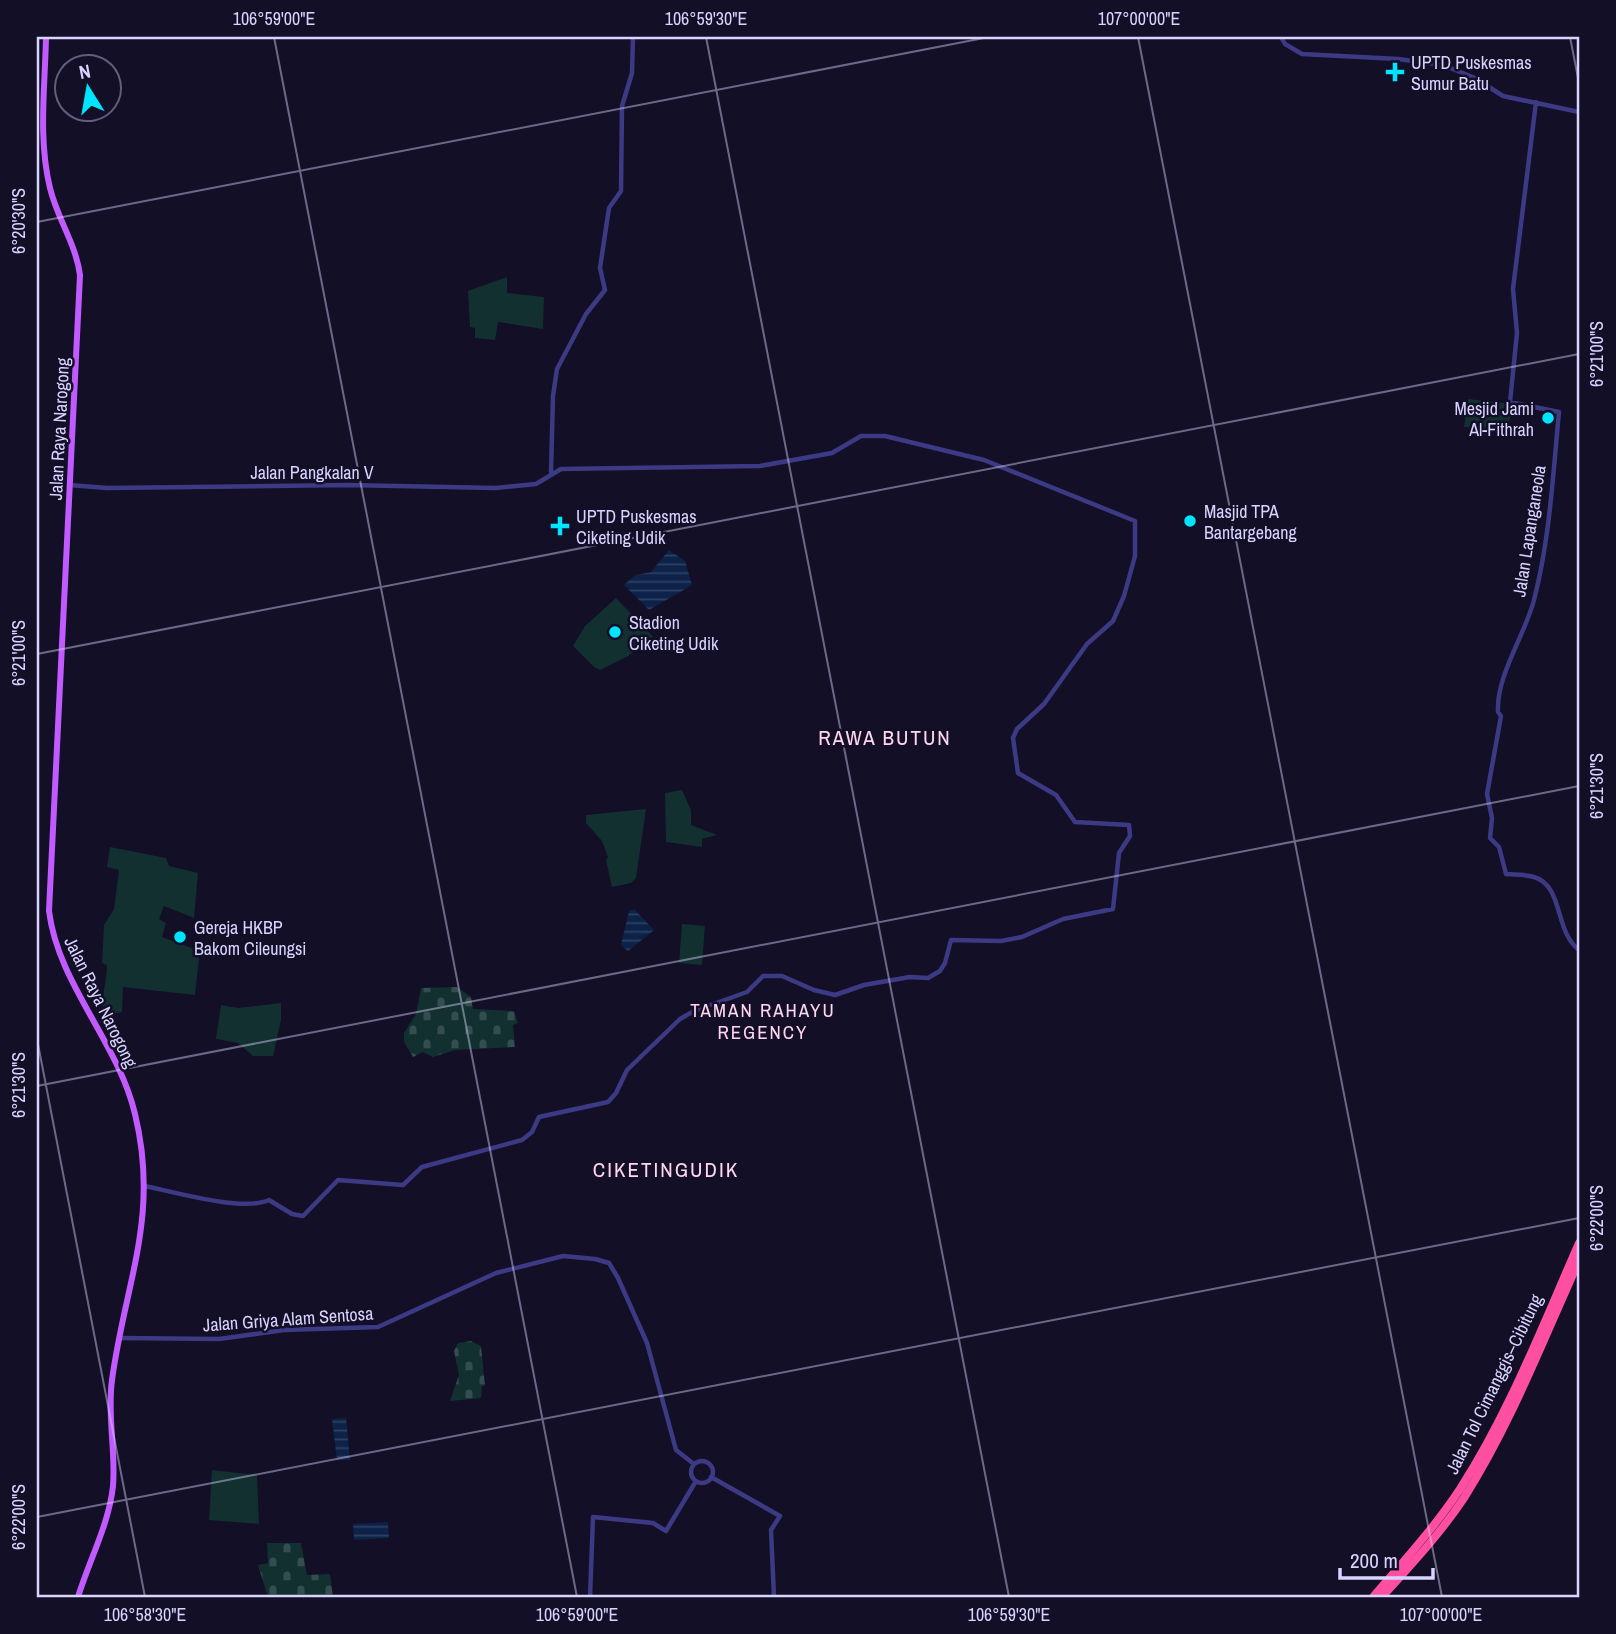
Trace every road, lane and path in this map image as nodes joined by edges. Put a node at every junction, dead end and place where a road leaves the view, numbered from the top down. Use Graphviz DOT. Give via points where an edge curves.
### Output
graph roads {
  1 [pos="46,37"];
  2 [pos="633,37"];
  3 [pos="1281,37"];
  4 [pos="1536,102"];
  5 [pos="1579,112"];
  6 [pos="551,473"];
  7 [pos="69,485"];
  8 [pos="1579,950"];
  9 [pos="145,1185"];
  10 [pos="1579,1243"];
  11 [pos="1579,1261"];
  12 [pos="120,1338"];
  13 [pos="694,1464"];
  14 [pos="711,1477"];
  15 [pos="696,1481"];
  16 [pos="78,1597"];
  17 [pos="590,1597"];
  18 [pos="774,1597"];
  19 [pos="1373,1597"];
  20 [pos="1382,1597"];
  1 -- 7 [label="main road, Jalan Raya Narogong" via="46,166 80,275"];
  2 -- 6 [label="street" via="632,73 621,116 621,191 608,208 600,268 605,290 586,314 557,369"];
  3 -- 4 [label="street" via="1301,54 1443,65 1503,96"];
  4 -- 5 [label="street"];
  4 -- 8 [label="street, Jalan Lapanganeola" via="1513,289 1517,333 1510,401 1559,412 1541,565 1524,634 1499,695 1501,716 1488,794 1490,838 1499,847 1506,874 1534,877 1552,892 1564,934"];
  6 -- 7 [label="street, Jalan Pangkalan V" via="536,484 496,488"];
  6 -- 9 [label="street, Jalan Pangkalan V" via="561,468 760,466 832,453 866,435 984,460 1135,522 1135,556 1113,621 1087,644 1013,738 1018,773 1056,795 1075,822 1129,825 1130,836 1119,853 1113,908 1063,919 1001,941 951,940 945,963 928,978 864,985 835,995 782,976 763,976 753,988 680,1019 627,1070 608,1102 539,1117 522,1140 422,1167 403,1185 341,1180 302,1217 271,1200 235,1202"];
  7 -- 9 [label="main road, Jalan Raya Narogong" via="49,911 57,946 126,1086 139,1130"];
  9 -- 12 [label="main road, Jalan Raya Narogong" via="142,1237"];
  10 -- 19 [label="highway, Jalan Tol Cimanggis–Cibitung" via="1466,1478"];
  11 -- 20 [label="highway, Jalan Tol Cimanggis–Cibitung" via="1471,1486 1427,1548"];
  12 -- 13 [label="street, Jalan Griya Alam Sentosa" via="219,1339 272,1331 378,1327 496,1273 572,1256 606,1261 647,1343 676,1450"];
  12 -- 16 [label="main road, Jalan Raya Narogong" via="110,1404 113,1486"];
  13 -- 14 [label="street" via="709,1464"];
  13 -- 15 [label="street" via="691,1473"];
  14 -- 15 [label="street"];
  14 -- 18 [label="street" via="780,1516 771,1530"];
  15 -- 17 [label="street" via="666,1531 653,1524 593,1517"];
}
